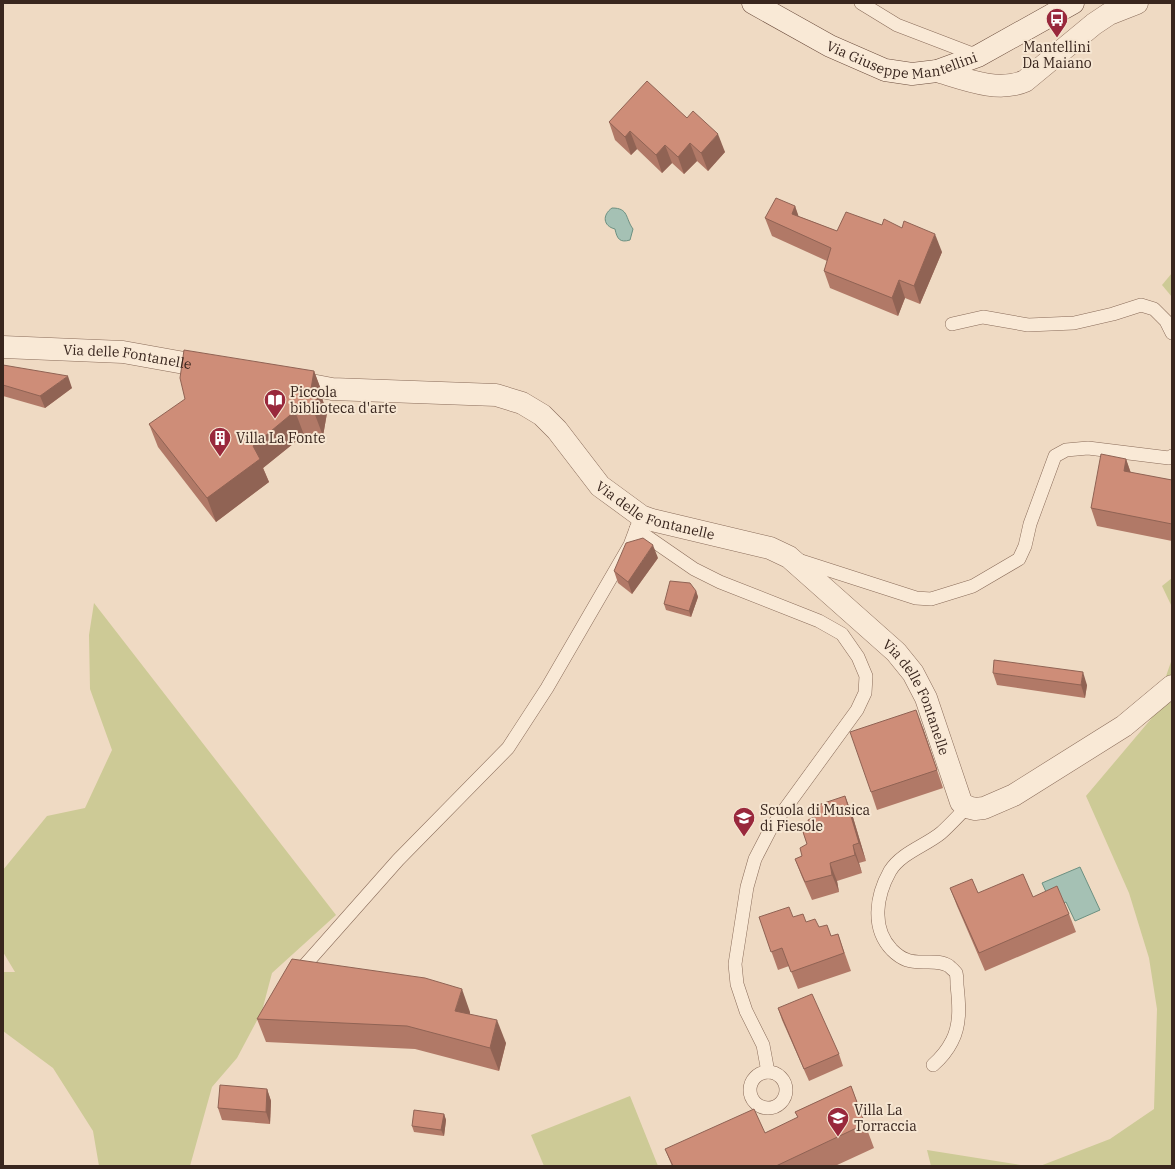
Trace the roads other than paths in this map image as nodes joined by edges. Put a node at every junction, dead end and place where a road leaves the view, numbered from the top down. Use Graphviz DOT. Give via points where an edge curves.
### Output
graph roads {
  1 [pos="753,3"];
  2 [pos="861,3"];
  3 [pos="1073,3"];
  4 [pos="1136,3"];
  5 [pos="1054,9"];
  6 [pos="978,56"];
  7 [pos="937,71"];
  8 [pos="952,324"];
  9 [pos="1172,333"];
  10 [pos="3,347"];
  11 [pos="235,372"];
  12 [pos="272,378"];
  13 [pos="1172,456"];
  14 [pos="638,522"];
  15 [pos="789,557"];
  16 [pos="1172,686"];
  17 [pos="967,807"];
  18 [pos="297,974"];
  19 [pos="933,1065"];
  20 [pos="768,1072"];
  1 -- 7 [label="street, Via Giuseppe Mantellini" via="830,46 885,70 912,74"];
  2 -- 6 [label="lane" via="897,26"];
  3 -- 5 [label="street, Via Giuseppe Mantellini"];
  4 -- 7 [label="street" via="1109,14 1016,85 974,82"];
  5 -- 6 [label="street, Via Giuseppe Mantellini"];
  6 -- 7 [label="street, Via Giuseppe Mantellini"];
  8 -- 9 [label="lane" via="983,317 1028,325 1074,324 1141,305 1154,309 1166,321"];
  10 -- 11 [label="street, Via delle Fontanelle" via="123,352"];
  12 -- 14 [label="street, Via delle Fontanelle" via="332,389 496,395 522,403 557,430 600,486"];
  13 -- 15 [label="lane" via="1169,458 1088,448 1066,450 1055,456 1019,559 973,586 931,599 916,598"];
  14 -- 15 [label="street, Via delle Fontanelle" via="652,520 770,548"];
  14 -- 18 [label="lane" via="630,545 547,688 508,748 398,860"];
  14 -- 20 [label="lane" via="694,569 720,582 819,621 842,634 858,657 866,676 864,693 856,710 770,828 755,859 747,887 735,964 737,984 746,1011 763,1045"];
  15 -- 17 [label="street, Via delle Fontanelle" via="896,652 913,673 926,698 961,802"];
  16 -- 17 [label="street" via="1124,726 1014,795 984,808"];
  17 -- 19 [label="lane" via="940,833 891,869 878,901 880,932 886,944 897,955 908,960 939,962 956,973 958,1027 943,1056"];
}
